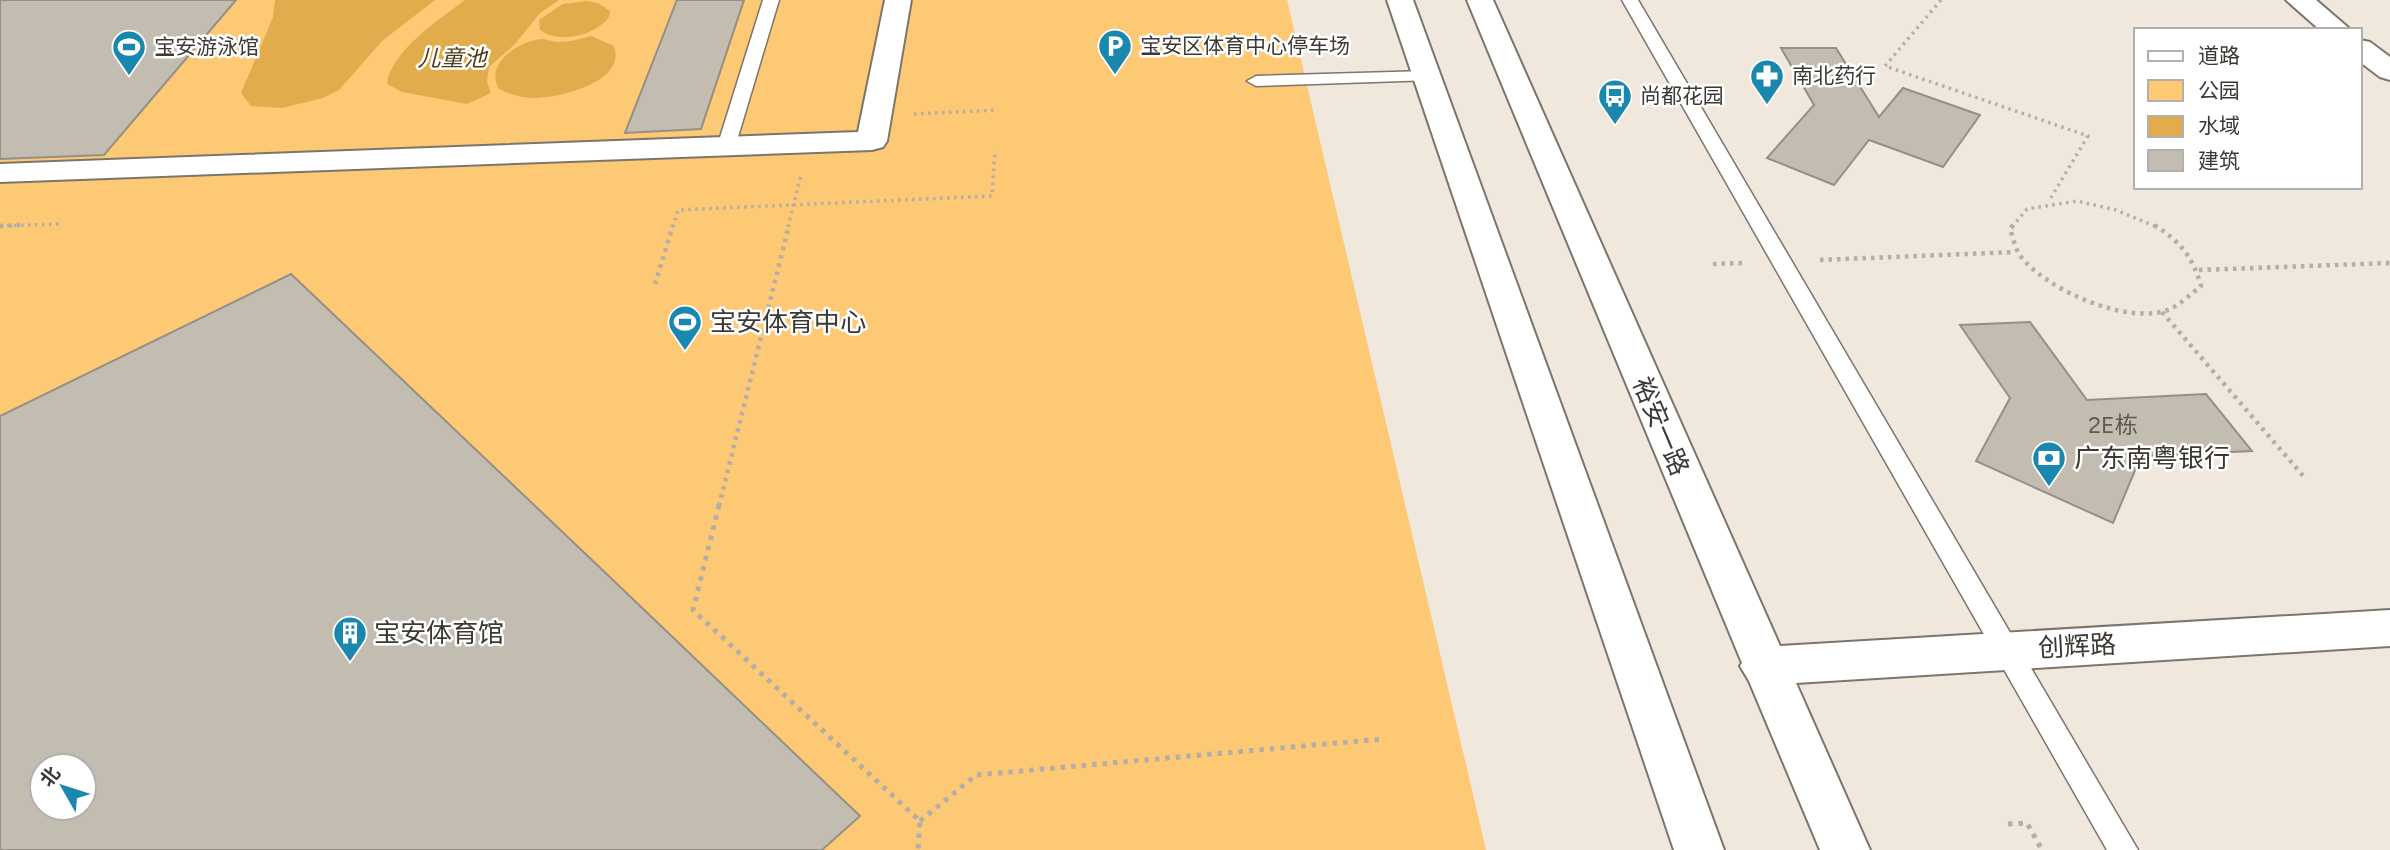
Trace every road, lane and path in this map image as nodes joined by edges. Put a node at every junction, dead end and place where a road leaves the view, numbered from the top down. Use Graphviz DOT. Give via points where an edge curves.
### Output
graph roads {
  1 [pos="771,0"];
  2 [pos="898,0"];
  3 [pos="1400,0"];
  4 [pos="1479,0"];
  5 [pos="1630,0"];
  6 [pos="1941,0"];
  7 [pos="2299,0"];
  8 [pos="2334,28"];
  9 [pos="2362,50"];
  10 [pos="2390,71"];
  11 [pos="1427,76"];
  12 [pos="1256,81"];
  13 [pos="997,110"];
  14 [pos="877,116"];
  15 [pos="726,147"];
  16 [pos="995,150"];
  17 [pos="0,173"];
  18 [pos="2049,202"];
  19 [pos="794,205"];
  20 [pos="60,224"];
  21 [pos="0,226"];
  22 [pos="2015,252"];
  23 [pos="1809,260"];
  24 [pos="1754,262"];
  25 [pos="2390,262"];
  26 [pos="1713,264"];
  27 [pos="2199,270"];
  28 [pos="654,284"];
  29 [pos="2161,311"];
  30 [pos="2305,478"];
  31 [pos="2390,628"];
  32 [pos="2006,651"];
  33 [pos="1763,666"];
  34 [pos="1382,739"];
  35 [pos="920,821"];
  36 [pos="2008,824"];
  37 [pos="918,850"];
  38 [pos="1699,850"];
  39 [pos="1845,850"];
  40 [pos="2042,850"];
  41 [pos="2123,850"];
  1 -- 15 [label="lane"];
  2 -- 14 [label="main road"];
  3 -- 11 [label="main road"];
  4 -- 33 [label="main road, 裕安一路"];
  5 -- 32 [label="lane"];
  6 -- 18 [label="path" via="1885,66 2088,136"];
  7 -- 8 [label="main road"];
  9 -- 10 [label="main road"];
  11 -- 12 [label="lane"];
  11 -- 38 [label="main road"];
  13 -- 14 [label="path"];
  14 -- 15 [label="main road" via="872,141"];
  15 -- 17 [label="main road"];
  16 -- 19 [label="path" via="992,196"];
  18 -- 22 [label="path" via="2027,208 2013,219 2009,235"];
  18 -- 27 [label="path" via="2077,201 2138,218 2166,233 2187,251"];
  19 -- 28 [label="path" via="678,210"];
  19 -- 35 [label="path" via="693,610"];
  20 -- 21 [label="path"];
  22 -- 23 [label="path"];
  22 -- 29 [label="path" via="2046,281 2084,301 2116,310"];
  24 -- 26 [label="path"];
  25 -- 27 [label="path"];
  27 -- 29 [label="path" via="2201,286 2191,300"];
  29 -- 30 [label="path"];
  31 -- 32 [label="main road, 创辉路"];
  32 -- 33 [label="main road, 创辉路"];
  32 -- 41 [label="lane"];
  33 -- 39 [label="main road, 裕安一路"];
  34 -- 35 [label="path" via="976,775"];
  35 -- 37 [label="path"];
  36 -- 40 [label="path" via="2027,823"];
}
